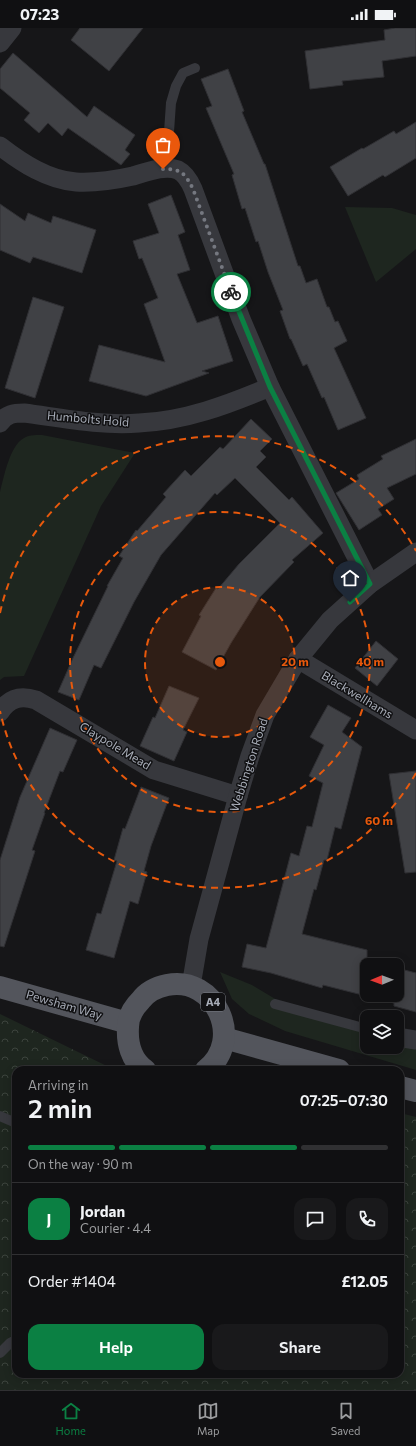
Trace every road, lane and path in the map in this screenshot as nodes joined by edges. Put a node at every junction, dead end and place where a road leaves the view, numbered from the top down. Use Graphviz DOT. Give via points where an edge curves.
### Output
graph roads {
  1 [pos="12,28"];
  2 [pos="0,43"];
  3 [pos="195,68"];
  4 [pos="0,146"];
  5 [pos="163,169"];
  6 [pos="270,387"];
  7 [pos="0,423"];
  8 [pos="416,552"];
  9 [pos="370,584"];
  10 [pos="298,659"];
  11 [pos="0,712"];
  12 [pos="416,730"];
  13 [pos="238,796"];
  14 [pos="190,986"];
  15 [pos="0,987"];
  16 [pos="275,1004"];
  17 [pos="128,1024"];
  18 [pos="360,1027"];
  19 [pos="224,1038"];
  20 [pos="404,1038"];
  21 [pos="416,1040"];
  22 [pos="140,1066"];
  23 [pos="211,1066"];
  24 [pos="325,1066"];
  25 [pos="404,1088"];
  26 [pos="416,1091"];
  27 [pos="0,1116"];
  28 [pos="12,1121"];
  29 [pos="12,1342"];
  30 [pos="0,1353"];
  1 -- 2 [label="street"];
  3 -- 5 [label="lane" via="183,73 176,86 171,103 168,146"];
  4 -- 5 [label="street" via="32,168 55,178 76,182 101,181"];
  5 -- 6 [label="street" via="179,171 189,180 241,319"];
  6 -- 7 [label="street, Humbolts Hold" via="205,412 179,418 114,423 24,412 8,415"];
  6 -- 9 [label="street"];
  8 -- 9 [label="street, Webbington Road"];
  9 -- 10 [label="street, Webbington Road" via="330,620"];
  10 -- 12 [label="street, Blackwellhams"];
  10 -- 13 [label="street, Webbington Road" via="265,715"];
  11 -- 13 [label="street, Claypole Mead" via="3,706 13,699 28,697 154,770"];
  13 -- 14 [label="street, Webbington Road" via="199,939"];
  14 -- 17 [label="main road, A4" via="174,984 158,987 144,996 134,1008"];
  14 -- 19 [label="main road, A4" via="205,994 217,1006 223,1022"];
  15 -- 17 [label="main road, Pewsham Way"];
  16 -- 18 [label="lane"];
  17 -- 22 [label="main road, A4" via="132,1054"];
  19 -- 23 [label="main road, A4" via="220,1053"];
  19 -- 24 [label="main road"];
  20 -- 21 [label="street"];
  25 -- 26 [label="main road"];
  27 -- 28 [label="lane"];
  29 -- 30 [label="lane"];
}
